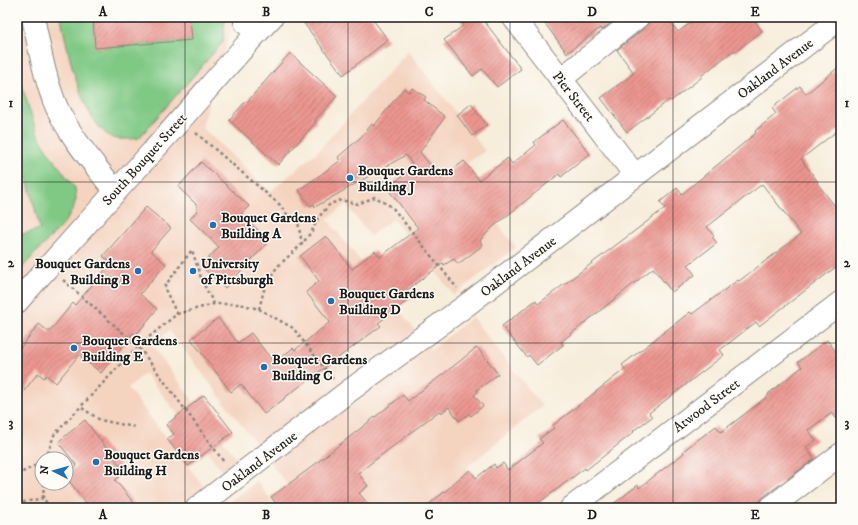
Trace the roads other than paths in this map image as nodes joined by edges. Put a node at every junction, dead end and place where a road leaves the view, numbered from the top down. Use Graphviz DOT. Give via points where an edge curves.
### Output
graph roads {
  1 [pos="33,17"];
  2 [pos="272,17"];
  3 [pos="513,17"];
  4 [pos="638,17"];
  5 [pos="837,21"];
  6 [pos="250,26"];
  7 [pos="561,79"];
  8 [pos="635,175"];
  9 [pos="115,191"];
  10 [pos="17,302"];
  11 [pos="841,302"];
  12 [pos="841,454"];
  13 [pos="197,508"];
  14 [pos="571,508"];
  15 [pos="770,508"];
  1 -- 9 [label="street" via="44,67 57,108 82,148"];
  2 -- 6 [label="street, South Bouquet Street"];
  3 -- 7 [label="street, Pier Street"];
  4 -- 7 [label="street"];
  5 -- 8 [label="street, Oakland Avenue"];
  6 -- 9 [label="street, South Bouquet Street" via="151,152"];
  7 -- 8 [label="street, Pier Street"];
  8 -- 13 [label="street, Oakland Avenue"];
  9 -- 10 [label="street, South Bouquet Street"];
  11 -- 14 [label="street, Atwood Street"];
  12 -- 15 [label="street"];
}
